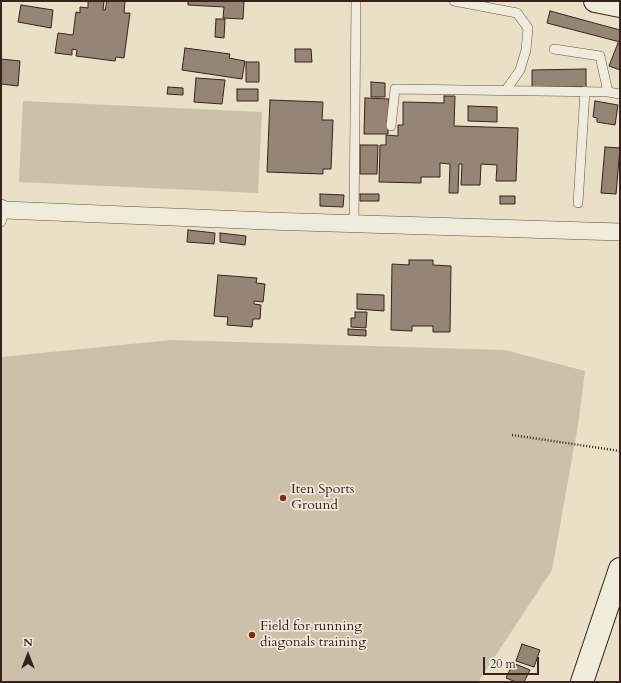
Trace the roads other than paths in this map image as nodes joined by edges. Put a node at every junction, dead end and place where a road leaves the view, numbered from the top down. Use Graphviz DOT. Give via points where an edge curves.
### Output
graph roads {
  1 [pos="356,1"];
  2 [pos="454,1"];
  3 [pos="594,1"];
  4 [pos="620,6"];
  5 [pos="554,49"];
  6 [pos="506,90"];
  7 [pos="585,92"];
  8 [pos="608,92"];
  9 [pos="620,94"];
  10 [pos="391,126"];
  11 [pos="578,203"];
  12 [pos="2,213"];
  13 [pos="354,224"];
  14 [pos="620,232"];
  15 [pos="620,570"];
  16 [pos="582,682"];
  1 -- 13 [label="lane"];
  2 -- 6 [label="lane" via="517,13 528,28 526,50 520,70"];
  3 -- 4 [label="main road"];
  5 -- 8 [label="lane" via="600,56"];
  6 -- 7 [label="lane"];
  6 -- 10 [label="lane" via="395,89"];
  7 -- 8 [label="lane"];
  7 -- 11 [label="lane"];
  8 -- 9 [label="lane"];
  12 -- 13 [label="street"];
  13 -- 14 [label="street"];
  15 -- 16 [label="main road"];
}
